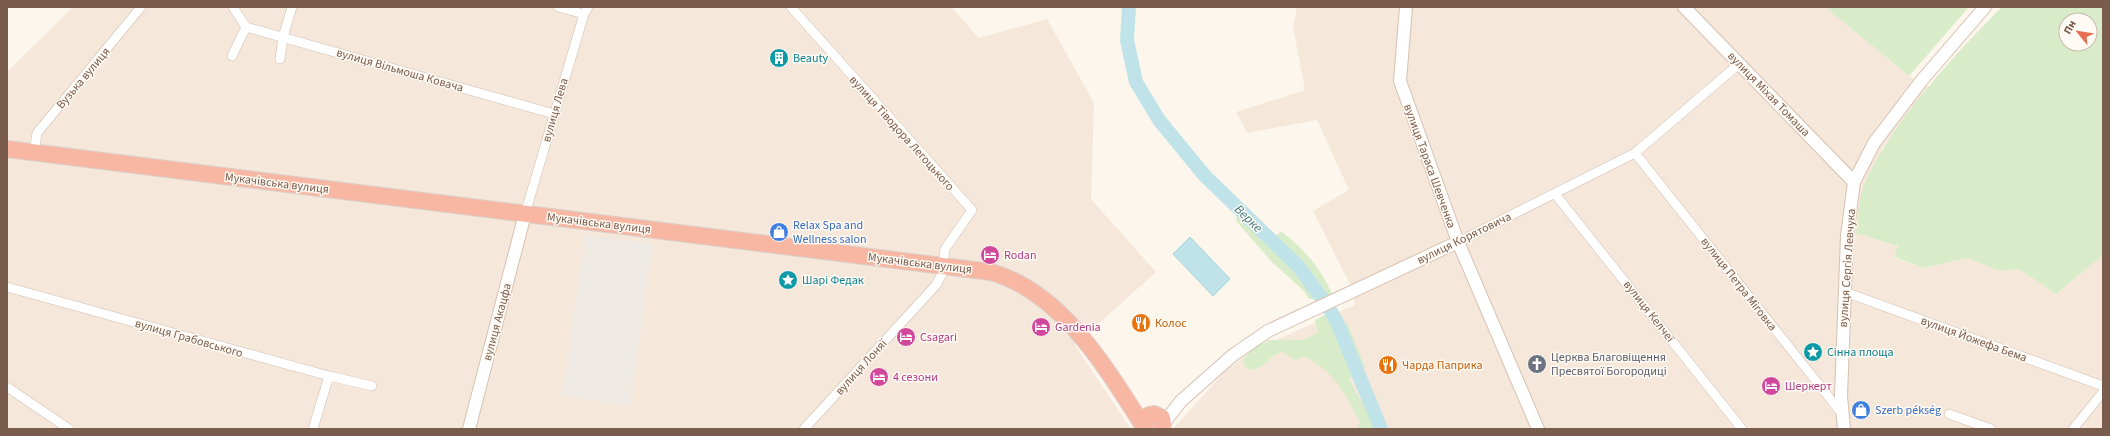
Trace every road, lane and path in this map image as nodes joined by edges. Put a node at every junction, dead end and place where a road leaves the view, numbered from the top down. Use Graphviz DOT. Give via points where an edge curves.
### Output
graph roads {
  1 [pos="141,7"];
  2 [pos="233,7"];
  3 [pos="292,7"];
  4 [pos="558,7"];
  5 [pos="791,7"];
  6 [pos="1406,7"];
  7 [pos="1684,7"];
  8 [pos="1985,7"];
  9 [pos="586,10"];
  10 [pos="246,27"];
  11 [pos="283,37"];
  12 [pos="232,56"];
  13 [pos="280,59"];
  14 [pos="1739,64"];
  15 [pos="554,114"];
  16 [pos="7,149"];
  17 [pos="34,152"];
  18 [pos="1635,153"];
  19 [pos="1854,182"];
  20 [pos="1555,194"];
  21 [pos="525,214"];
  22 [pos="1458,242"];
  23 [pos="944,266"];
  24 [pos="7,287"];
  25 [pos="1845,292"];
  26 [pos="329,376"];
  27 [pos="372,386"];
  28 [pos="2103,386"];
  29 [pos="7,387"];
  30 [pos="2103,392"];
  31 [pos="1949,414"];
  32 [pos="1843,415"];
  33 [pos="1154,423"];
  34 [pos="69,429"];
  35 [pos="313,429"];
  36 [pos="469,429"];
  37 [pos="804,429"];
  38 [pos="1538,429"];
  39 [pos="1742,429"];
  40 [pos="1844,429"];
  41 [pos="1991,429"];
  42 [pos="2073,429"];
  1 -- 17 [label="street, Вузька вулиця" via="37,133"];
  2 -- 10 [label="street"];
  3 -- 11 [label="street"];
  4 -- 9 [label="street"];
  5 -- 23 [label="street, вулиця Тіводора Легоцького" via="972,210 945,248"];
  6 -- 22 [label="street, вулиця Тараса Шевченка" via="1400,81"];
  7 -- 14 [label="street, вулиця Міхая Томаша"];
  8 -- 19 [label="street, вулиця Сергія Левчука" via="1927,74 1874,143"];
  9 -- 15 [label="street, вулиця Лева"];
  10 -- 11 [label="street, вулиця Вільмоша Ковача"];
  10 -- 12 [label="street"];
  11 -- 13 [label="street"];
  11 -- 15 [label="street, вулиця Вільмоша Ковача"];
  14 -- 18 [label="street, вулиця Корятовича"];
  14 -- 19 [label="street, вулиця Міхая Томаша"];
  15 -- 21 [label="street, вулиця Лева"];
  16 -- 17 [label="highway, Мукачівська вулиця"];
  17 -- 21 [label="highway, Мукачівська вулиця"];
  18 -- 20 [label="street, вулиця Корятовича"];
  18 -- 32 [label="street, вулиця Петра Міговка"];
  19 -- 25 [label="street, вулиця Сергія Левчука" via="1847,236"];
  20 -- 22 [label="street, вулиця Корятовича"];
  20 -- 39 [label="street, вулиця Келчеї"];
  21 -- 23 [label="highway, Мукачівська вулиця"];
  21 -- 36 [label="street, вулиця Акацфа"];
  22 -- 33 [label="street, вулиця Корятовича" via="1268,331 1232,355"];
  22 -- 38 [label="street, вулиця Тараса Шевченка"];
  23 -- 33 [label="highway, Мукачівська вулиця" via="991,272 1008,277 1038,294 1070,324 1132,408"];
  23 -- 37 [label="street, вулиця Лоняї" via="936,285"];
  24 -- 26 [label="street, вулиця Грабовського"];
  25 -- 28 [label="street, вулиця Йожефа Бема"];
  25 -- 32 [label="street, вулиця Сергія Левчука" via="1841,396"];
  26 -- 27 [label="street, вулиця Грабовського"];
  26 -- 35 [label="street"];
  29 -- 34 [label="street"];
  30 -- 42 [label="street"];
  31 -- 41 [label="street"];
  32 -- 40 [label="street, вулиця Сергія Левчука"];
}
